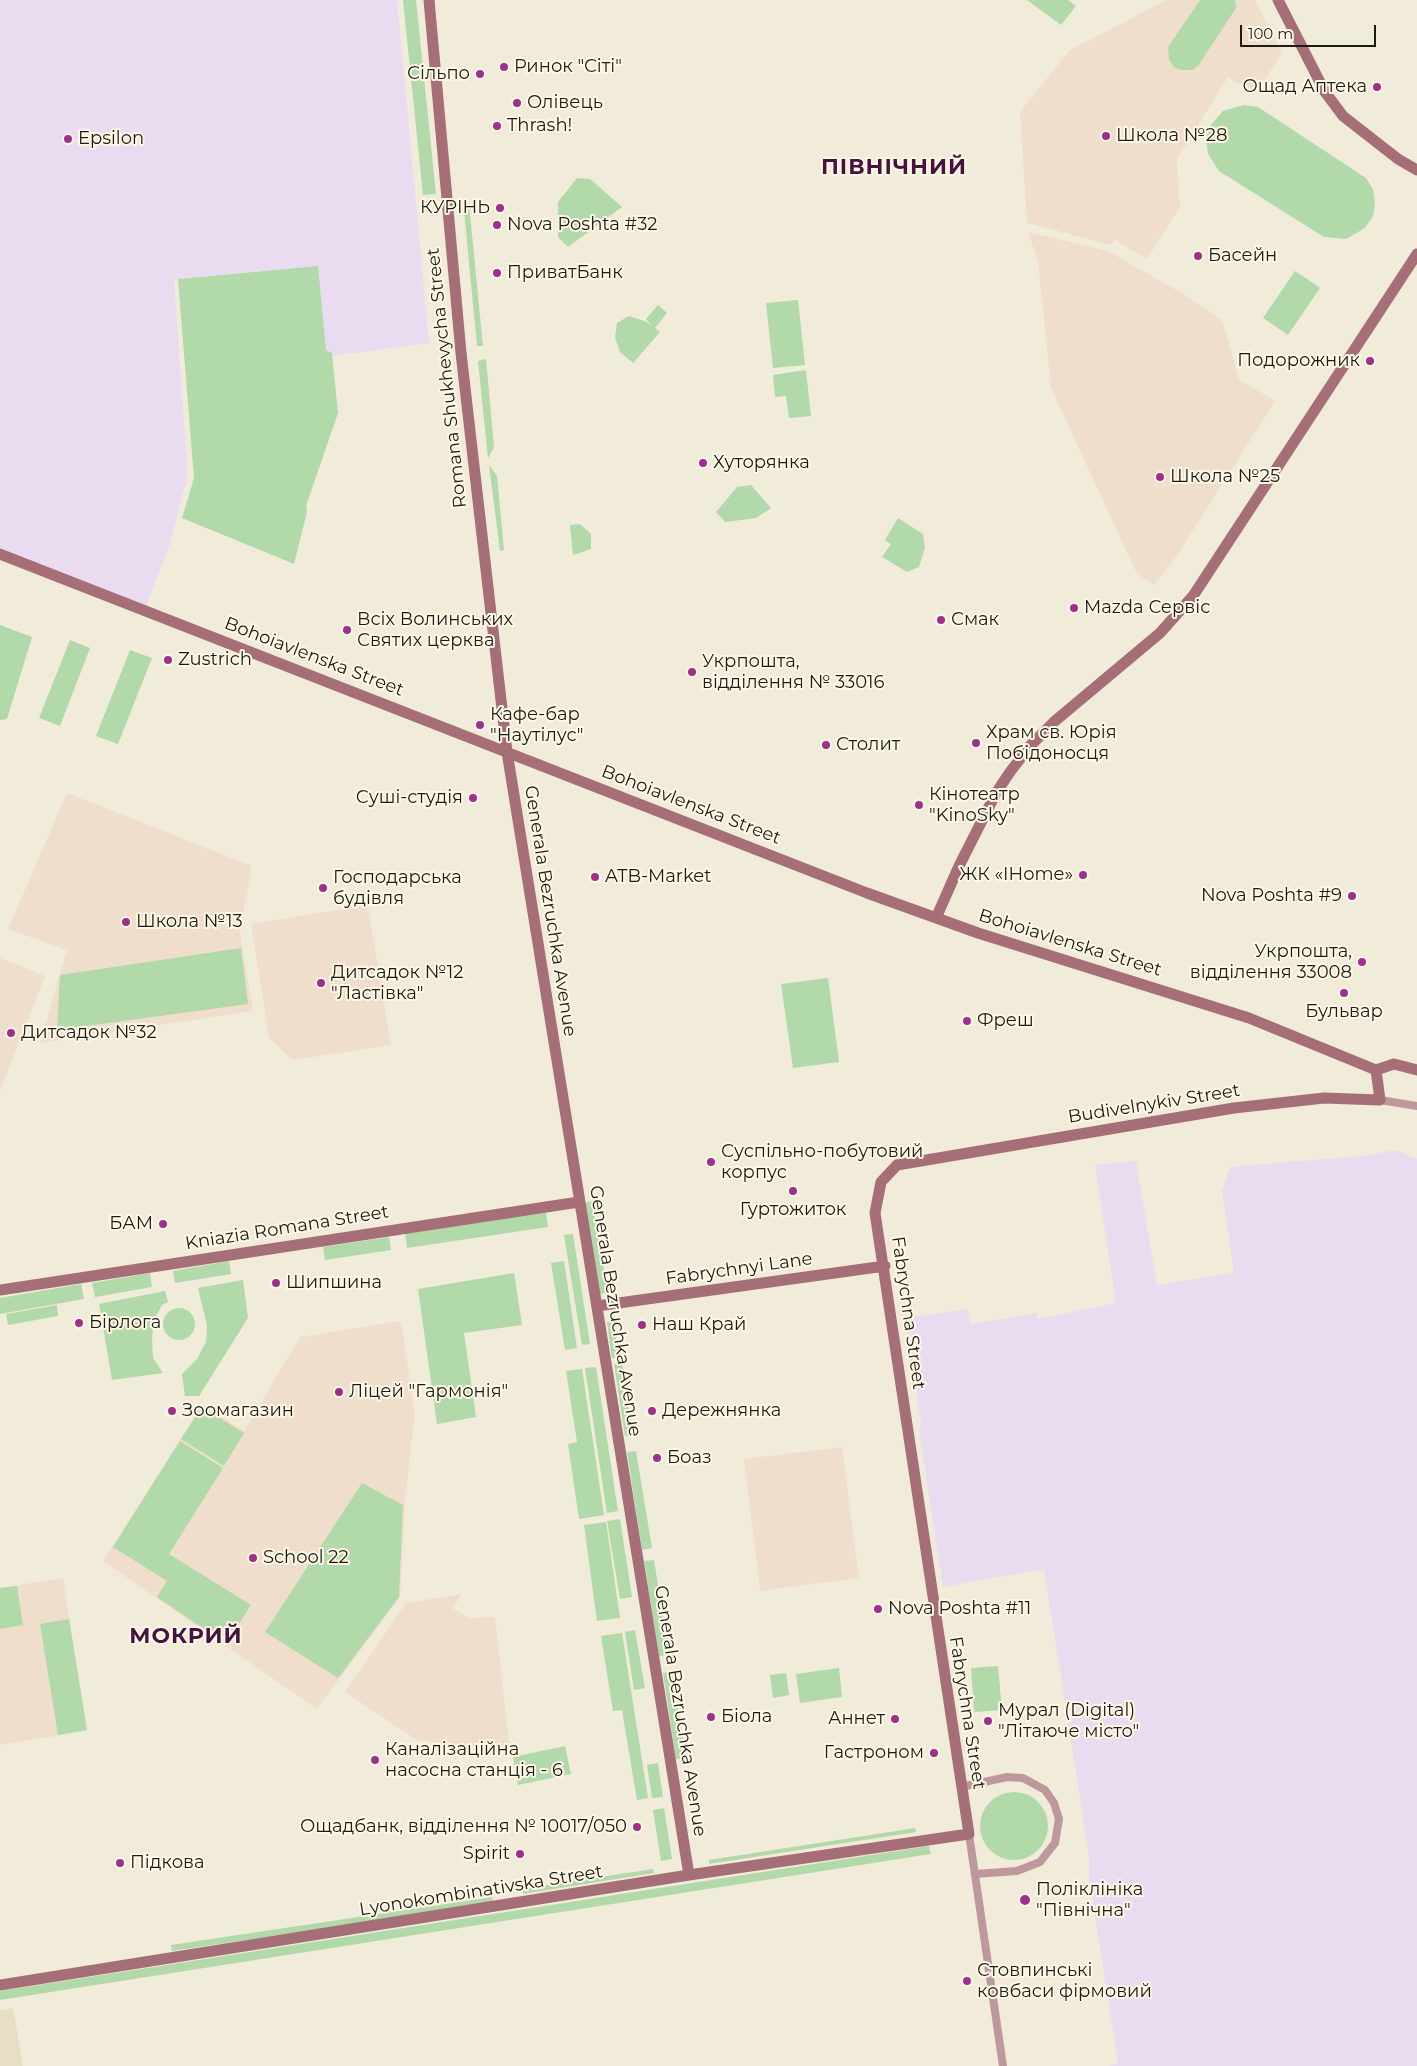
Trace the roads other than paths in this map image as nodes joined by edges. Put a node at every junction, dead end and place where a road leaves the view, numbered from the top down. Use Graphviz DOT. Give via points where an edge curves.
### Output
graph roads {
  1 [pos="429,0"];
  2 [pos="1278,0"];
  3 [pos="1417,170"];
  4 [pos="1417,254"];
  5 [pos="0,554"];
  6 [pos="507,752"];
  7 [pos="936,918"];
  8 [pos="1376,1070"];
  9 [pos="1417,1070"];
  10 [pos="1380,1100"];
  11 [pos="1417,1106"];
  12 [pos="898,1165"];
  13 [pos="579,1202"];
  14 [pos="885,1266"];
  15 [pos="0,1290"];
  16 [pos="597,1306"];
  17 [pos="961,1787"];
  18 [pos="969,1834"];
  19 [pos="975,1874"];
  20 [pos="689,1875"];
  21 [pos="0,1985"];
  22 [pos="1003,2066"];
  1 -- 6 [label="street, Romana Shukhevycha Street" via="461,353"];
  2 -- 3 [label="street" via="1325,92 1343,116"];
  4 -- 7 [label="street" via="1194,596 1160,633 1055,721 1010,772 963,858"];
  5 -- 6 [label="street, Bohoiavlenska Street"];
  6 -- 7 [label="street, Bohoiavlenska Street"];
  6 -- 13 [label="street, Generala Bezruchka Avenue"];
  7 -- 8 [label="street, Bohoiavlenska Street" via="1249,1018"];
  8 -- 9 [label="street" via="1394,1064"];
  8 -- 10 [label="street"];
  10 -- 11 [label="street, Budivelnykiv Street"];
  10 -- 12 [label="street, Budivelnykiv Street" via="1324,1098 1234,1108"];
  12 -- 14 [label="street, Fabrychna Street" via="881,1182 875,1213"];
  13 -- 15 [label="street, Kniazia Romana Street"];
  13 -- 16 [label="street, Generala Bezruchka Avenue"];
  14 -- 16 [label="street, Fabrychnyi Lane"];
  14 -- 17 [label="street, Fabrychna Street"];
  16 -- 20 [label="street, Generala Bezruchka Avenue"];
  17 -- 18 [label="street, Fabrychna Street"];
  17 -- 19 [label="street" via="1023,1778 1050,1796 1059,1819 1055,1843 1040,1862 1017,1871"];
  18 -- 19 [label="street, Fabrychna Street"];
  18 -- 20 [label="street, Lyonokombinativska Street"];
  19 -- 22 [label="street, Fabrychna Street"];
  20 -- 21 [label="street, Lyonokombinativska Street"];
}
